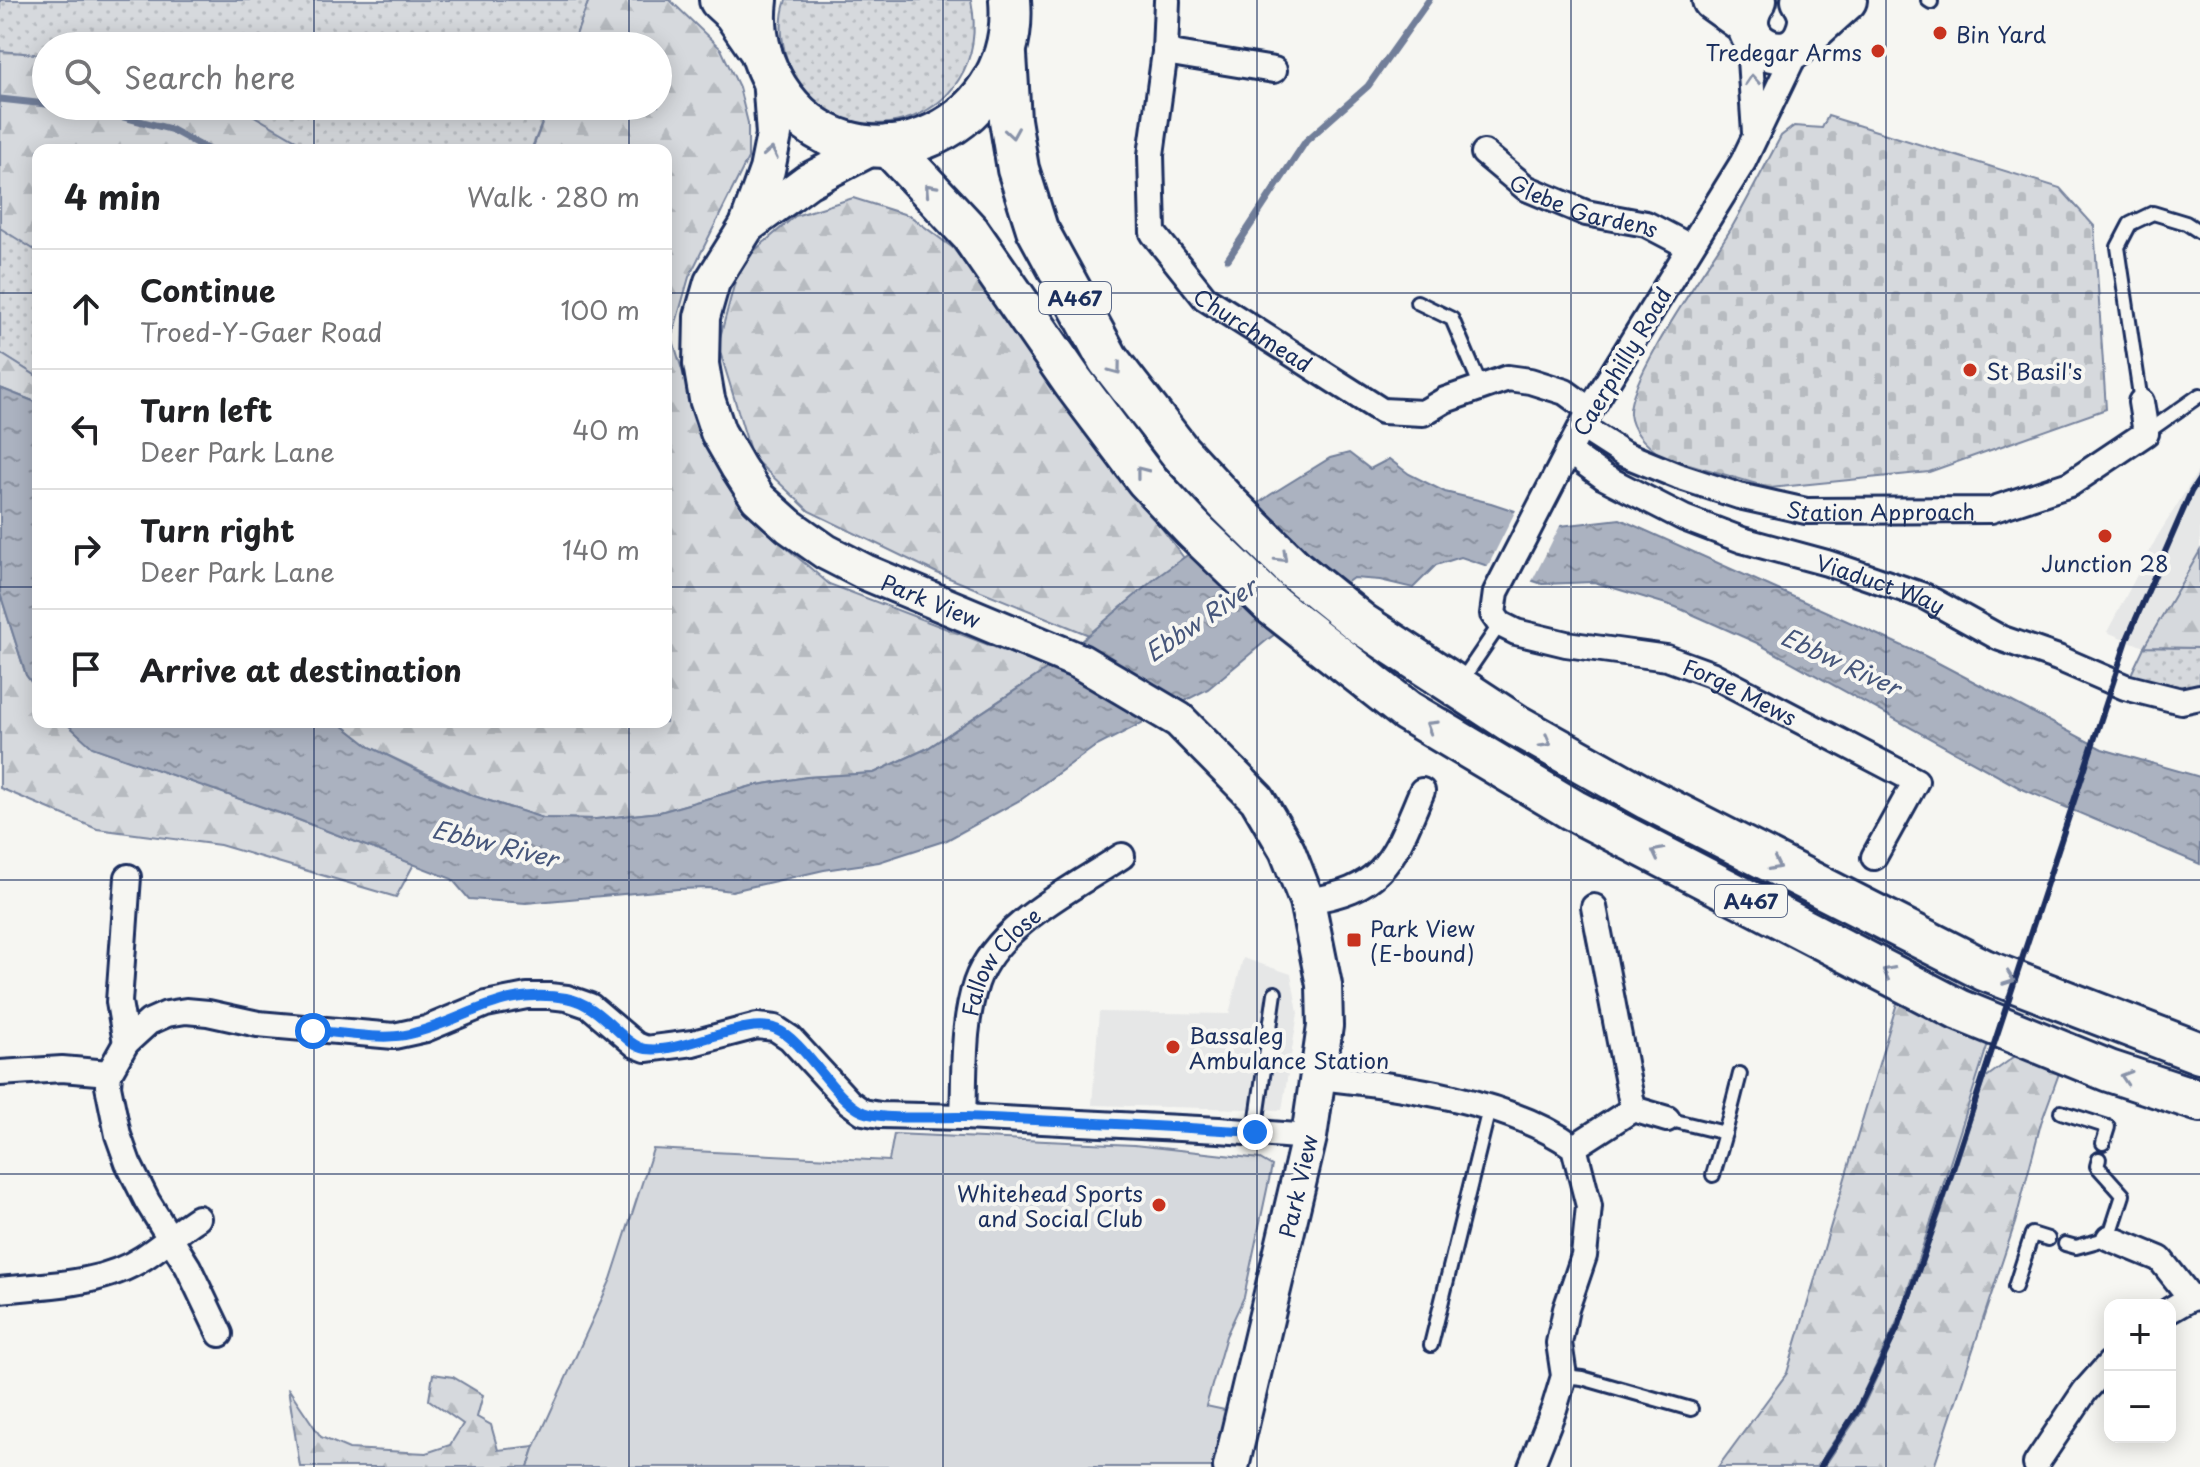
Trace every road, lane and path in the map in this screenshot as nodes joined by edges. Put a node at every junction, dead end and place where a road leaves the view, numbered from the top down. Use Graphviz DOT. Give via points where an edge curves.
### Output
graph roads {
  1 [pos="720,0"];
  2 [pos="757,0"];
  3 [pos="1038,0"];
  4 [pos="1713,0"];
  5 [pos="1846,0"];
  6 [pos="1167,1"];
  7 [pos="1752,13"];
  8 [pos="1802,27"];
  9 [pos="1009,28"];
  10 [pos="1165,52"];
  11 [pos="765,64"];
  12 [pos="1274,70"];
  13 [pos="1755,135"];
  14 [pos="883,146"];
  15 [pos="1484,153"];
  16 [pos="747,226"];
  17 [pos="2200,232"];
  18 [pos="1690,247"];
  19 [pos="1417,302"];
  20 [pos="1481,387"];
  21 [pos="2200,395"];
  22 [pos="2141,402"];
  23 [pos="1586,418"];
  24 [pos="2146,433"];
  25 [pos="1563,461"];
  26 [pos="1500,624"];
  27 [pos="1458,672"];
  28 [pos="2200,697"];
  29 [pos="1422,791"];
  30 [pos="1122,856"];
  31 [pos="1874,857"];
  32 [pos="128,877"];
  33 [pos="1307,901"];
  34 [pos="1594,907"];
  35 [pos="1275,993"];
  36 [pos="126,1043"];
  37 [pos="2200,1053"];
  38 [pos="0,1073"];
  39 [pos="109,1073"];
  40 [pos="1740,1074"];
  41 [pos="1318,1077"];
  42 [pos="2200,1101"];
  43 [pos="1489,1109"];
  44 [pos="1633,1109"];
  45 [pos="2061,1112"];
  46 [pos="963,1117"];
  47 [pos="1667,1119"];
  48 [pos="1255,1132"];
  49 [pos="1725,1133"];
  50 [pos="1309,1137"];
  51 [pos="2103,1143"];
  52 [pos="1574,1147"];
  53 [pos="2099,1159"];
  54 [pos="1713,1175"];
  55 [pos="198,1218"];
  56 [pos="168,1237"];
  57 [pos="2109,1238"];
  58 [pos="2048,1239"];
  59 [pos="2065,1244"];
  60 [pos="2015,1287"];
  61 [pos="0,1290"];
  62 [pos="2187,1302"];
  63 [pos="220,1334"];
  64 [pos="1431,1345"];
  65 [pos="2104,1370"];
  66 [pos="1564,1376"];
  67 [pos="1691,1409"];
  68 [pos="2036,1464"];
  69 [pos="1231,1467"];
  70 [pos="1531,1467"];
  1 -- 11 [label="main road"];
  2 -- 11 [label="main road" via="756,27"];
  3 -- 9 [label="main road"];
  4 -- 7 [label="main road"];
  5 -- 8 [label="main road, Caerphilly Road"];
  6 -- 10 [label="street, Churchmead"];
  7 -- 8 [label="main road" via="1751,36 1766,50 1787,51"];
  13 -- 7 [label="street, Caerphilly Road, one-way"];
  8 -- 13 [label="street, Caerphilly Road"];
  9 -- 14 [label="main road" via="995,80 962,119 915,142"];
  9 -- 27 [label="main road, A467, one-way" via="1010,120 1018,169 1037,229 1108,359 1180,452 1295,570 1362,624"];
  10 -- 12 [label="street"];
  10 -- 20 [label="street, Churchmead" via="1151,155 1153,233 1205,298 1382,411 1423,413"];
  11 -- 14 [label="main road" via="783,97 815,126 856,143"];
  16 -- 11 [label="street, Park View, one-way" via="774,135"];
  13 -- 18 [label="street, Caerphilly Road"];
  14 -- 16 [label="street, Park View" via="808,181"];
  42 -- 14 [label="main road, A467, one-way" via="2109,1071 1945,1002 1573,810 1407,711 1271,604 1146,479 970,233"];
  15 -- 18 [label="street, Glebe Gardens" via="1526,188 1586,213 1646,224"];
  16 -- 33 [label="street, Park View" via="712,282 702,317 701,364 718,432 758,498 826,552 1081,662 1179,720 1257,799 1287,850"];
  17 -- 22 [label="lane" via="2153,213 2130,224 2118,247"];
  18 -- 23 [label="street, Caerphilly Road"];
  19 -- 20 [label="lane" via="1452,319"];
  20 -- 23 [label="street, Churchmead" via="1508,378 1530,381 1565,392"];
  21 -- 24 [label="lane"];
  22 -- 24 [label="street"];
  23 -- 24 [label="street, Station Approach" via="1624,454 1739,496 1806,511 1991,510 2070,484"];
  23 -- 25 [label="street, Caerphilly Road"];
  25 -- 26 [label="street, Caerphilly Road" via="1496,592 1493,614"];
  25 -- 28 [label="street, Viaduct Way" via="1742,540 1924,596 2000,638 2125,687 2181,701"];
  26 -- 27 [label="lane"];
  26 -- 31 [label="street, Forge Mews" via="1566,644 1667,658 1711,674 1916,781"];
  27 -- 37 [label="main road, A467, one-way" via="1494,710 1648,799 1984,970"];
  29 -- 33 [label="street" via="1382,870 1362,885"];
  30 -- 46 [label="street, Fallow Close" via="1010,933 990,956 977,980 966,1029"];
  32 -- 36 [label="street" via="119,1002"];
  33 -- 41 [label="street, Park View" via="1324,985"];
  34 -- 44 [label="street"];
  35 -- 48 [label="lane"];
  36 -- 39 [label="street"];
  36 -- 46 [label="street" via="149,1022 186,1011 269,1026 394,1036 486,1004 549,996 590,1006 641,1048 678,1046 757,1026 775,1028 863,1112"];
  38 -- 39 [label="street"];
  39 -- 56 [label="street" via="114,1117 128,1163"];
  40 -- 49 [label="lane"];
  41 -- 43 [label="street" via="1400,1086"];
  41 -- 50 [label="street, Park View"];
  43 -- 52 [label="street" via="1554,1132"];
  43 -- 64 [label="lane"];
  44 -- 47 [label="street"];
  44 -- 52 [label="street"];
  45 -- 51 [label="lane" via="2108,1127"];
  46 -- 48 [label="street"];
  47 -- 49 [label="lane"];
  48 -- 50 [label="street"];
  49 -- 54 [label="lane"];
  50 -- 69 [label="street, Park View"];
  52 -- 66 [label="street" via="1589,1206 1584,1256 1559,1343"];
  53 -- 57 [label="lane" via="2097,1166 2123,1195"];
  55 -- 56 [label="street"];
  56 -- 61 [label="street" via="143,1258 114,1272 84,1281"];
  56 -- 63 [label="street"];
  57 -- 59 [label="lane" via="2076,1247"];
  57 -- 62 [label="street" via="2160,1259"];
  58 -- 60 [label="lane" via="2032,1234"];
  65 -- 68 [label="street"];
  66 -- 67 [label="lane"];
  66 -- 70 [label="street"];
}
